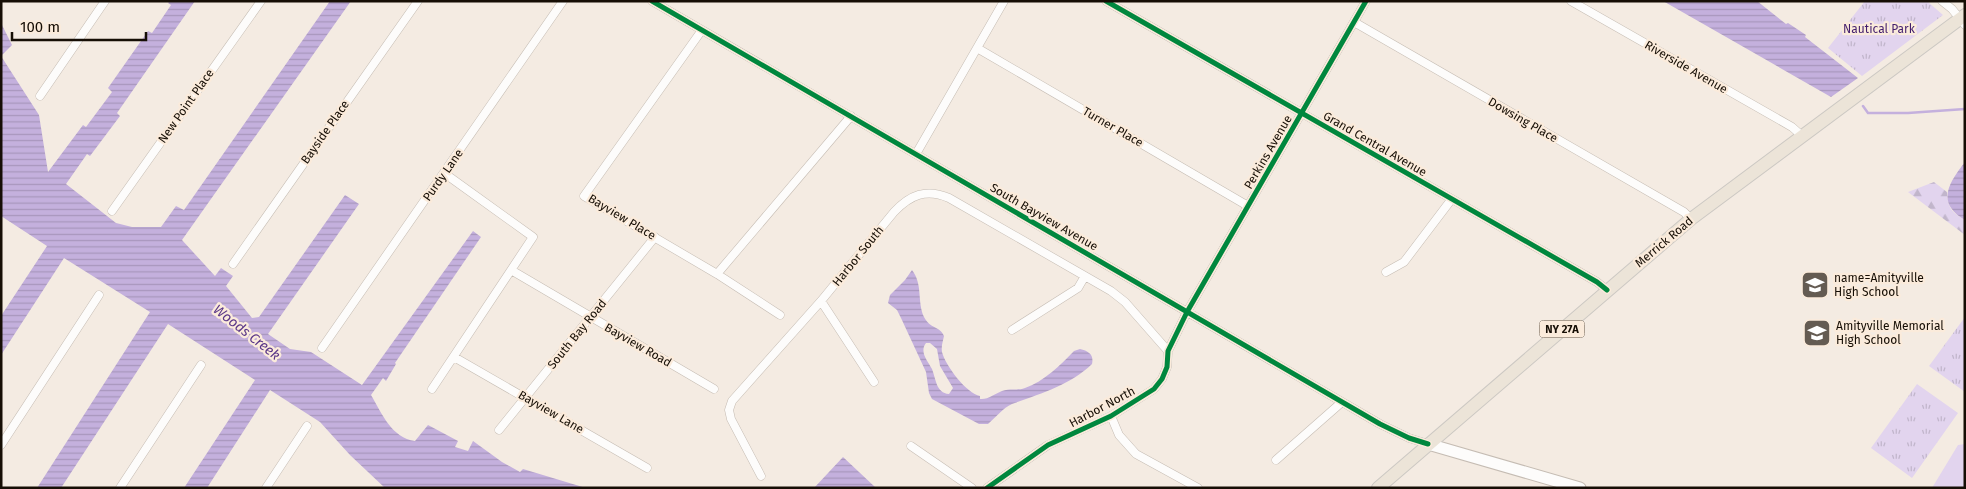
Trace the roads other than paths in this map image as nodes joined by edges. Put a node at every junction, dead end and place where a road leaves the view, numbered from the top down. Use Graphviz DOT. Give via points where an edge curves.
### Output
graph roads {
  1 [pos="105,1"];
  2 [pos="261,1"];
  3 [pos="418,1"];
  4 [pos="563,1"];
  5 [pos="652,1"];
  6 [pos="1004,1"];
  7 [pos="1106,1"];
  8 [pos="1366,1"];
  9 [pos="1571,1"];
  10 [pos="1942,1"];
  11 [pos="1963,19"];
  12 [pos="1354,22"];
  13 [pos="702,30"];
  14 [pos="977,48"];
  15 [pos="40,96"];
  16 [pos="1302,113"];
  17 [pos="851,116"];
  18 [pos="1801,135"];
  19 [pos="916,154"];
  20 [pos="444,173"];
  21 [pos="1451,200"];
  22 [pos="1248,206"];
  23 [pos="112,211"];
  24 [pos="1691,219"];
  25 [pos="655,238"];
  26 [pos="233,264"];
  27 [pos="511,270"];
  28 [pos="1386,272"];
  29 [pos="717,274"];
  30 [pos="1085,276"];
  31 [pos="1607,290"];
  32 [pos="99,295"];
  33 [pos="821,301"];
  34 [pos="1187,312"];
  35 [pos="780,315"];
  36 [pos="591,317"];
  37 [pos="1012,330"];
  38 [pos="322,348"];
  39 [pos="1168,351"];
  40 [pos="454,357"];
  41 [pos="200,364"];
  42 [pos="874,382"];
  43 [pos="432,389"];
  44 [pos="714,389"];
  45 [pos="526,397"];
  46 [pos="1342,402"];
  47 [pos="1111,416"];
  48 [pos="307,426"];
  49 [pos="499,430"];
  50 [pos="1428,444"];
  51 [pos="1,445"];
  52 [pos="911,446"];
  53 [pos="1276,460"];
  54 [pos="647,468"];
  55 [pos="761,476"];
  56 [pos="120,488"];
  57 [pos="266,488"];
  58 [pos="972,488"];
  59 [pos="987,488"];
  60 [pos="1198,488"];
  61 [pos="1378,488"];
  62 [pos="1580,488"];
  1 -- 15 [label="street"];
  2 -- 23 [label="street, New Point Place"];
  3 -- 26 [label="street, Bayside Place"];
  4 -- 20 [label="street, Purdy Lane"];
  5 -- 13 [label="street, South Bayview Avenue"];
  6 -- 14 [label="street"];
  7 -- 16 [label="street, Grand Central Avenue"];
  8 -- 12 [label="street, Perkins Avenue"];
  9 -- 18 [label="street, Riverside Avenue"];
  10 -- 11 [label="street"];
  11 -- 18 [label="main road, Merrick Road / NY 27A"];
  12 -- 16 [label="street, Perkins Avenue"];
  12 -- 24 [label="street, Dowsing Place" via="1684,212"];
  13 -- 17 [label="street, South Bayview Avenue"];
  13 -- 25 [label="street, Bayview Place" via="584,196"];
  14 -- 19 [label="street"];
  14 -- 22 [label="street, Turner Place"];
  16 -- 21 [label="street, Grand Central Avenue"];
  16 -- 22 [label="street, Perkins Avenue"];
  17 -- 19 [label="street, South Bayview Avenue"];
  17 -- 29 [label="street"];
  18 -- 24 [label="main road, Merrick Road / NY 27A"];
  19 -- 34 [label="street, South Bayview Avenue"];
  20 -- 27 [label="street" via="534,237"];
  20 -- 38 [label="street, Purdy Lane"];
  21 -- 28 [label="street" via="1404,262"];
  21 -- 31 [label="street, Grand Central Avenue"];
  22 -- 34 [label="street, Perkins Avenue"];
  24 -- 31 [label="main road, Merrick Road / NY 27A"];
  25 -- 29 [label="street, Bayview Place"];
  25 -- 36 [label="street, South Bay Road"];
  27 -- 36 [label="street, Bayview Road"];
  27 -- 40 [label="street"];
  29 -- 35 [label="street, Bayview Place"];
  30 -- 33 [label="street, Harbor South" via="949,198 938,193 924,193 902,203"];
  30 -- 37 [label="street" via="1078,288"];
  30 -- 39 [label="street, Harbor South" via="1126,302"];
  31 -- 50 [label="main road, Merrick Road / NY 27A"];
  32 -- 51 [label="street"];
  33 -- 42 [label="street"];
  33 -- 55 [label="street, Harbor South" via="732,401 731,419"];
  34 -- 39 [label="street, Harbor North"];
  34 -- 46 [label="street, South Bayview Avenue"];
  36 -- 44 [label="street, Bayview Road"];
  36 -- 45 [label="street, South Bay Road"];
  39 -- 47 [label="street, Harbor North" via="1167,367 1154,389"];
  40 -- 43 [label="street"];
  40 -- 45 [label="street, Bayview Lane"];
  41 -- 56 [label="street"];
  45 -- 49 [label="street, South Bay Road"];
  45 -- 54 [label="street, Bayview Lane"];
  46 -- 50 [label="street, South Bayview Avenue" via="1409,438"];
  46 -- 53 [label="street"];
  47 -- 59 [label="street, Harbor North" via="1048,445"];
  47 -- 60 [label="street, Harbor North" via="1119,435 1136,454"];
  48 -- 57 [label="street"];
  50 -- 61 [label="main road, Merrick Road / NY 27A"];
  50 -- 62 [label="main road"];
  52 -- 58 [label="street"];
}
